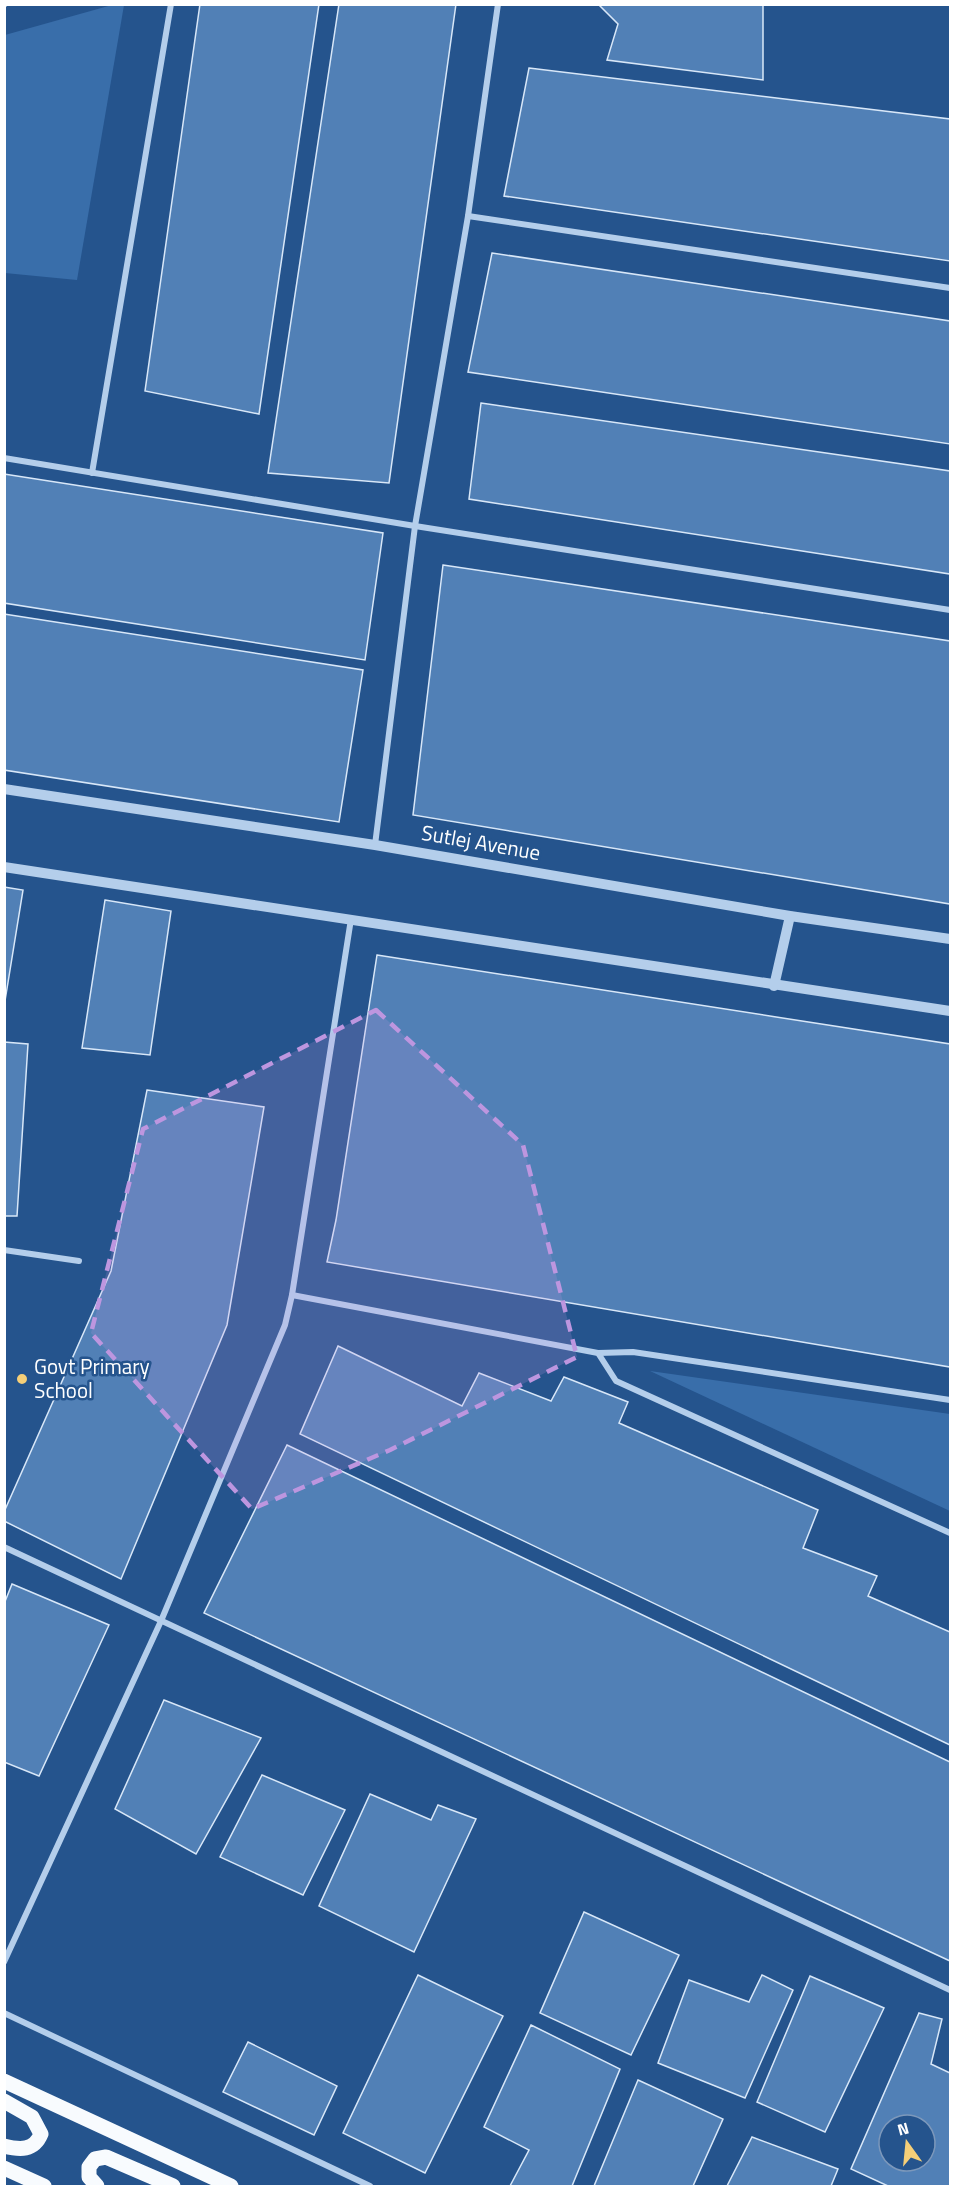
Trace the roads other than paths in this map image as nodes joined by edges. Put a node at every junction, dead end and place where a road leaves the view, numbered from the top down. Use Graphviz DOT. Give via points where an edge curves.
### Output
graph roads {
  1 [pos="171,4"];
  2 [pos="498,4"];
  3 [pos="468,216"];
  4 [pos="951,288"];
  5 [pos="4,458"];
  6 [pos="93,473"];
  7 [pos="415,526"];
  8 [pos="951,610"];
  9 [pos="4,789"];
  10 [pos="375,845"];
  11 [pos="4,867"];
  12 [pos="790,916"];
  13 [pos="351,919"];
  14 [pos="951,939"];
  15 [pos="774,986"];
  16 [pos="951,1011"];
  17 [pos="4,1250"];
  18 [pos="78,1261"];
  19 [pos="292,1295"];
  20 [pos="598,1353"];
  21 [pos="951,1400"];
  22 [pos="951,1533"];
  23 [pos="4,1547"];
  24 [pos="161,1621"];
  25 [pos="4,1962"];
  26 [pos="951,1990"];
  27 [pos="4,2013"];
  28 [pos="4,2081"];
  29 [pos="4,2100"];
  30 [pos="4,2146"];
  31 [pos="4,2168"];
  32 [pos="44,2187"];
  33 [pos="98,2187"];
  34 [pos="173,2187"];
  35 [pos="231,2187"];
  36 [pos="370,2187"];
  1 -- 6 [label="street"];
  2 -- 3 [label="street"];
  3 -- 4 [label="street"];
  3 -- 7 [label="street"];
  5 -- 6 [label="street"];
  6 -- 7 [label="street"];
  7 -- 8 [label="street"];
  7 -- 10 [label="street"];
  9 -- 10 [label="street, Sutlej Avenue"];
  10 -- 12 [label="street, Sutlej Avenue"];
  11 -- 13 [label="street"];
  12 -- 14 [label="street, Sutlej Avenue"];
  12 -- 15 [label="street"];
  13 -- 15 [label="street"];
  13 -- 19 [label="street"];
  15 -- 16 [label="street"];
  17 -- 18 [label="street"];
  19 -- 20 [label="street"];
  19 -- 24 [label="street" via="285,1325"];
  20 -- 21 [label="street" via="633,1352"];
  20 -- 22 [label="street" via="616,1381"];
  23 -- 24 [label="street"];
  24 -- 25 [label="street"];
  24 -- 26 [label="street"];
  27 -- 36 [label="street"];
  28 -- 35 [label="main road"];
  29 -- 30 [label="main road" via="32,2117 41,2134 32,2147 21,2150"];
  31 -- 32 [label="main road"];
  33 -- 34 [label="main road" via="89,2177 89,2167 94,2159 106,2157"];
}
